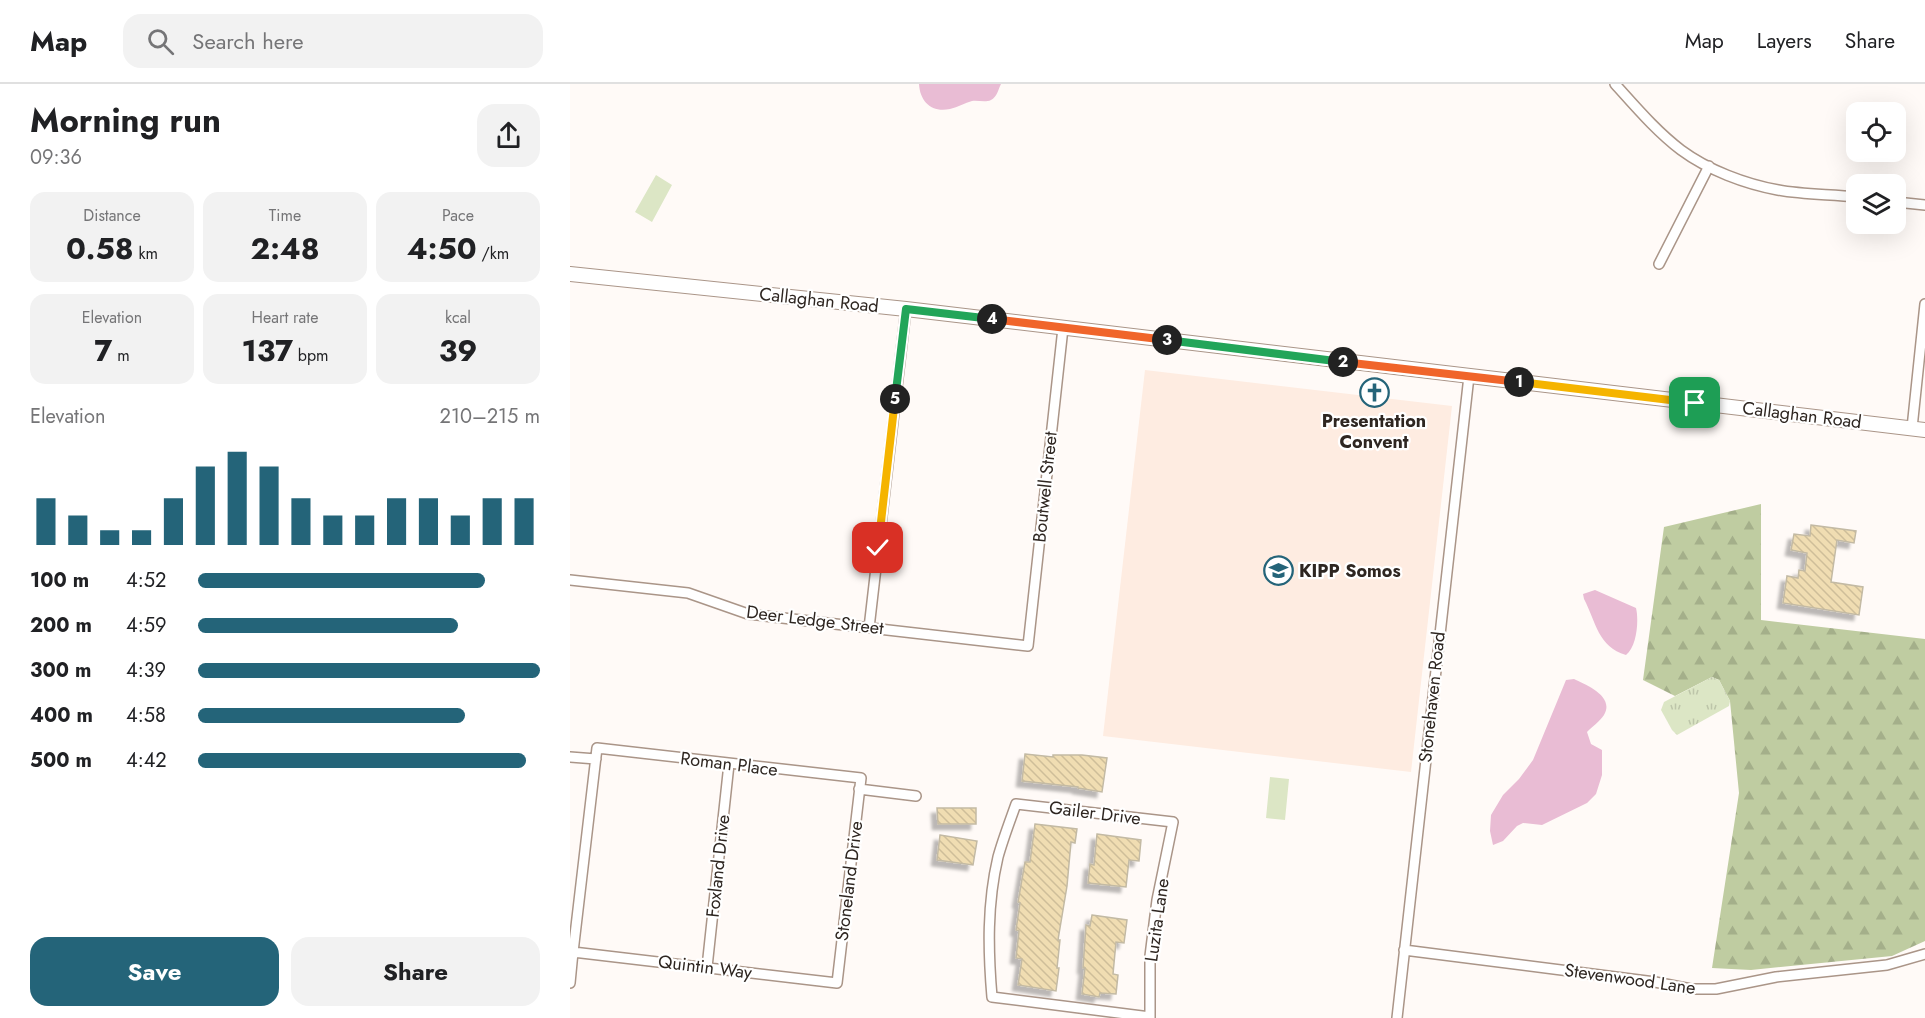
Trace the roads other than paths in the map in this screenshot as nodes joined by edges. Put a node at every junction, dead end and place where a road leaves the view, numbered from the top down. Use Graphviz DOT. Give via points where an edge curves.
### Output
graph roads {
  1 [pos="1615,84"];
  2 [pos="1709,166"];
  3 [pos="1846,196"];
  4 [pos="1906,203"];
  5 [pos="1925,205"];
  6 [pos="1659,264"];
  7 [pos="570,274"];
  8 [pos="1925,304"];
  9 [pos="906,309"];
  10 [pos="1063,328"];
  11 [pos="1469,376"];
  12 [pos="1920,394"];
  13 [pos="1918,429"];
  14 [pos="570,580"];
  15 [pos="869,628"];
  16 [pos="1028,646"];
  17 [pos="570,757"];
  18 [pos="596,759"];
  19 [pos="729,764"];
  20 [pos="861,778"];
  21 [pos="859,789"];
  22 [pos="916,796"];
  23 [pos="1173,822"];
  24 [pos="1404,950"];
  25 [pos="573,952"];
  26 [pos="1925,954"];
  27 [pos="707,967"];
  28 [pos="570,983"];
  29 [pos="837,983"];
  30 [pos="1150,1017"];
  31 [pos="1397,1018"];
  1 -- 2 [label="street" via="1681,150"];
  2 -- 3 [label="street" via="1778,190"];
  2 -- 6 [label="street"];
  4 -- 5 [label="street"];
  7 -- 9 [label="main road, Callaghan Road"];
  8 -- 12 [label="street"];
  9 -- 10 [label="main road, Callaghan Road"];
  9 -- 15 [label="street"];
  10 -- 11 [label="main road, Callaghan Road"];
  10 -- 16 [label="street, Boutwell Street"];
  11 -- 13 [label="main road, Callaghan Road"];
  11 -- 24 [label="street, Stonehaven Road"];
  12 -- 13 [label="street"];
  14 -- 15 [label="street, Deer Ledge Street" via="688,593 748,614"];
  15 -- 16 [label="street, Deer Ledge Street"];
  17 -- 18 [label="street"];
  18 -- 19 [label="street, Roman Place" via="597,748"];
  18 -- 25 [label="street"];
  19 -- 20 [label="street, Roman Place"];
  19 -- 27 [label="street, Foxland Drive"];
  20 -- 21 [label="street, Stoneland Drive"];
  21 -- 22 [label="street"];
  21 -- 29 [label="street, Stoneland Drive"];
  23 -- 30 [label="street, Luzita Lane" via="1150,956"];
  23 -- 30 [label="street, Gailer Drive" via="1016,804 991,892 988,932 992,997"];
  24 -- 26 [label="street, Stevenwood Lane" via="1691,989 1716,989 1776,977 1887,964"];
  24 -- 31 [label="street, Stonehaven Road"];
  25 -- 27 [label="street, Quintin Way"];
  25 -- 28 [label="street"];
  27 -- 29 [label="street, Quintin Way"];
}
